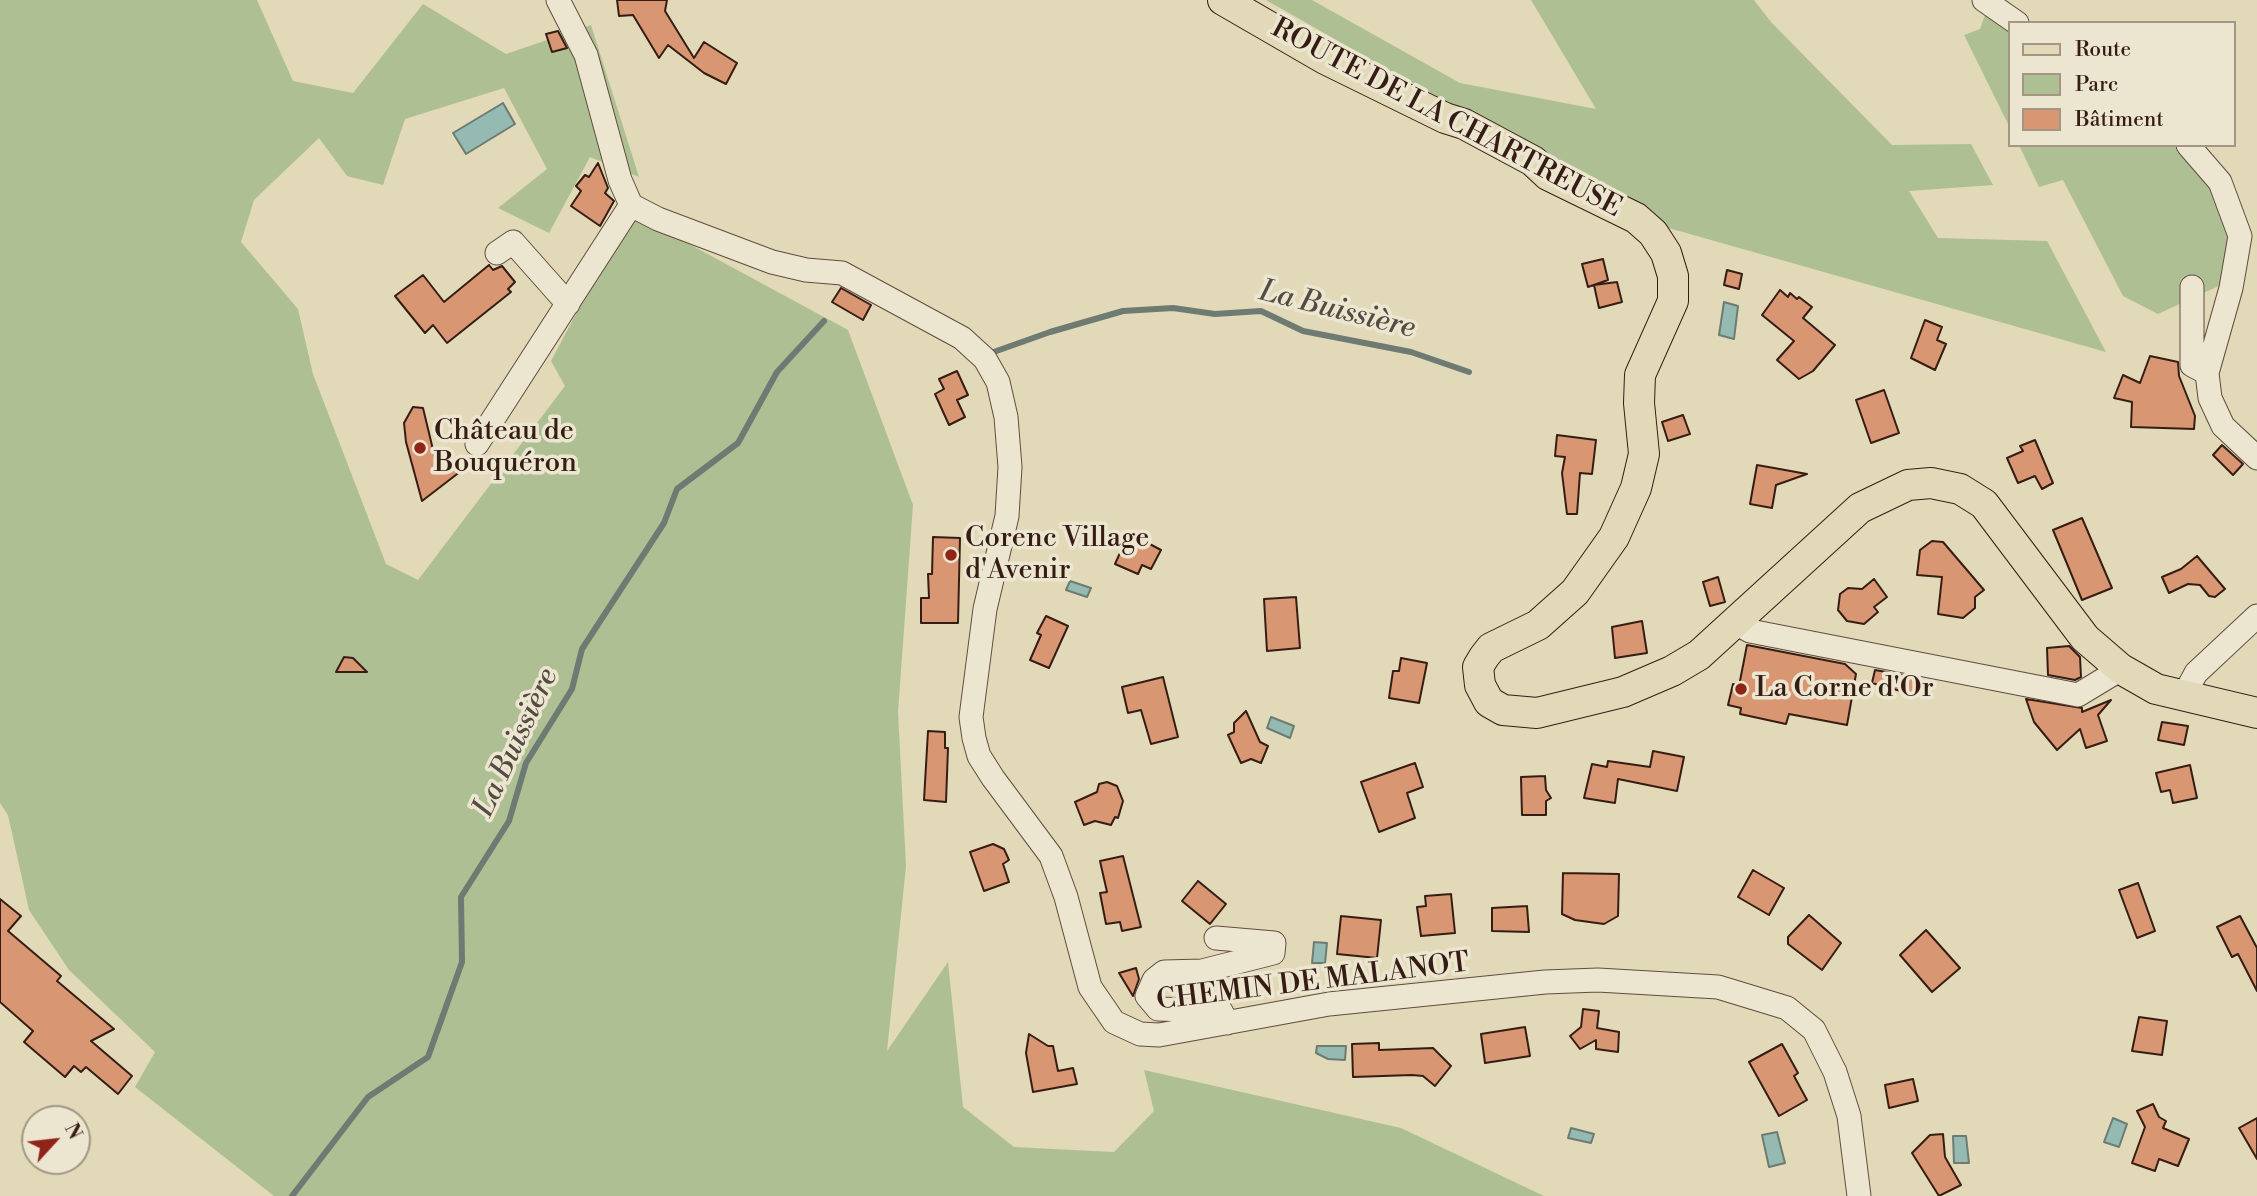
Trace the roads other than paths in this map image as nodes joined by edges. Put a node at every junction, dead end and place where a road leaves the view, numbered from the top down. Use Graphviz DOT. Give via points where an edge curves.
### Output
graph roads {
  1 [pos="558,0"];
  2 [pos="1223,0"];
  3 [pos="1984,0"];
  4 [pos="2014,21"];
  5 [pos="2190,147"];
  6 [pos="631,205"];
  7 [pos="497,253"];
  8 [pos="2192,288"];
  9 [pos="568,304"];
  10 [pos="2207,373"];
  11 [pos="477,444"];
  12 [pos="2257,458"];
  13 [pos="2257,616"];
  14 [pos="1734,622"];
  15 [pos="2122,669"];
  16 [pos="2183,697"];
  17 [pos="2257,713"];
  18 [pos="1216,938"];
  19 [pos="1227,1023"];
  20 [pos="1859,1196"];
  1 -- 6 [label="street" via="586,55"];
  2 -- 14 [label="main road, ROUTE DE LA CHARTREUSE" via="1325,59 1464,124 1533,161 1548,175 1636,218 1666,253 1673,276 1673,301 1640,375 1644,454 1636,488 1614,537 1575,592 1538,625 1491,648 1484,657 1478,667 1489,702 1503,709 1537,713 1623,692 1699,654"];
  3 -- 4 [label="street"];
  5 -- 10 [label="street" via="2220,182 2240,236"];
  6 -- 9 [label="street"];
  6 -- 19 [label="street, CHEMIN DE MALANOT" via="666,223 772,262 842,273 934,320 985,359 1000,394 1010,467 1007,516 985,609 971,717 979,756 1051,856 1090,987 1114,1022 1140,1034 1159,1035"];
  7 -- 9 [label="street" via="513,242"];
  8 -- 10 [label="street" via="2192,365"];
  9 -- 11 [label="street"];
  10 -- 12 [label="street" via="2210,398 2223,426"];
  13 -- 16 [label="street" via="2196,673"];
  14 -- 15 [label="street" via="1750,631 2078,695"];
  14 -- 15 [label="main road, ROUTE DE LA CHARTREUSE" via="1860,508 1908,485 1931,483 1960,489 1984,504 2085,638"];
  15 -- 16 [label="main road, ROUTE DE LA CHARTREUSE" via="2156,689"];
  16 -- 17 [label="main road, ROUTE DE LA CHARTREUSE"];
  18 -- 19 [label="street" via="1274,943 1273,953 1202,971 1164,972 1154,980 1147,996 1158,1009 1221,1011"];
  19 -- 20 [label="street, CHEMIN DE MALANOT" via="1329,1004 1545,982 1598,980 1717,987 1748,995 1787,1008 1814,1030 1835,1072 1849,1116"];
}
